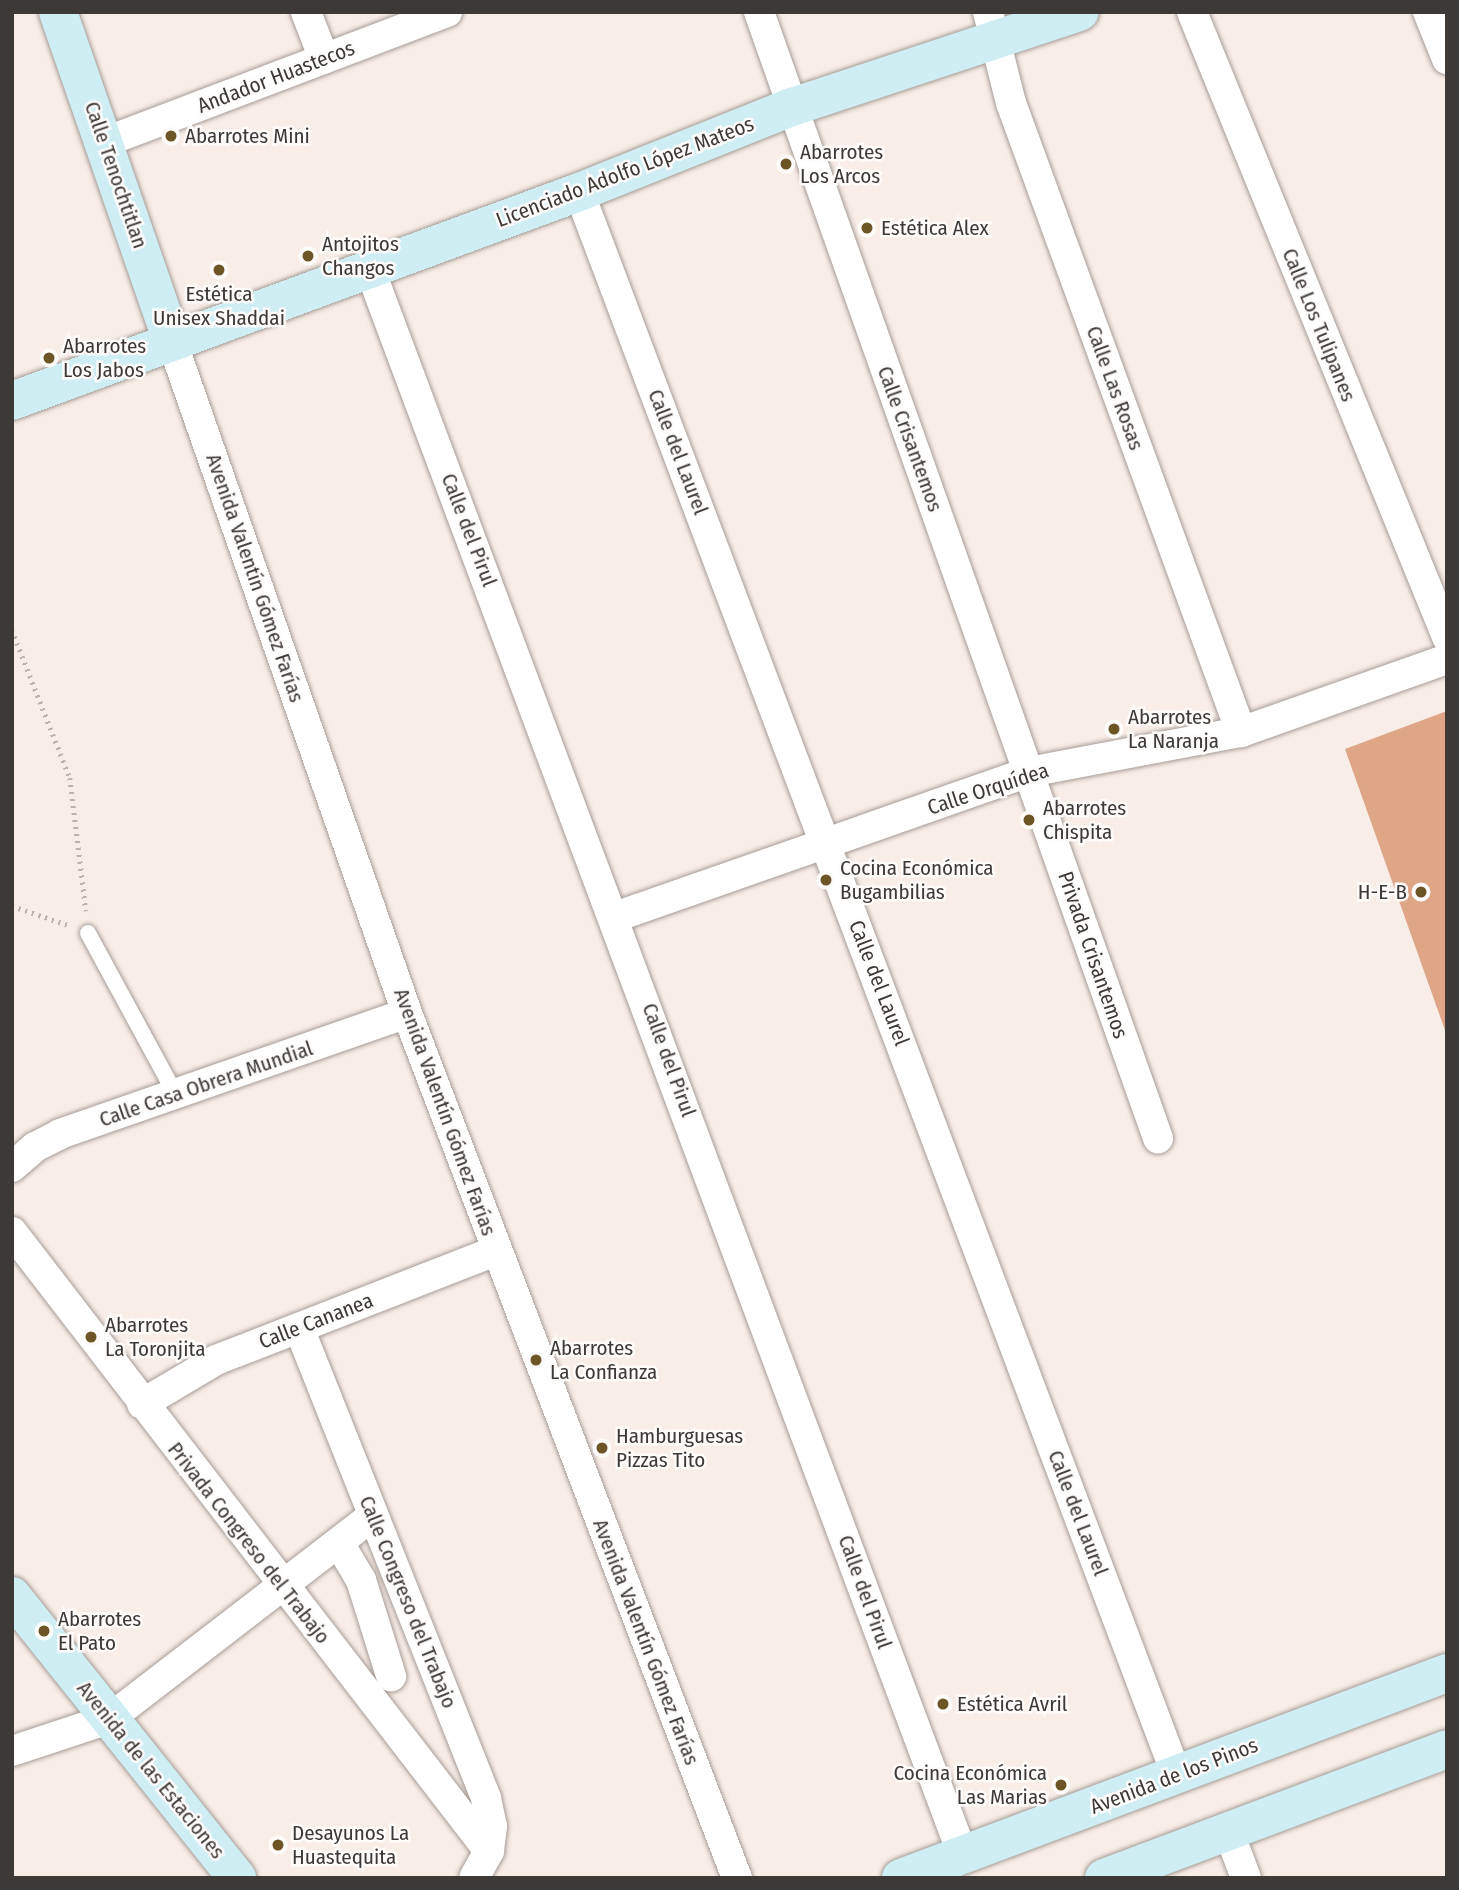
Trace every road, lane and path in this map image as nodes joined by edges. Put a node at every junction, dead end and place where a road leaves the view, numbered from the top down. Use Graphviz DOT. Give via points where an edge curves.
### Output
graph roads {
  1 [pos="58,12"];
  2 [pos="306,12"];
  3 [pos="447,12"];
  4 [pos="759,12"];
  5 [pos="1080,12"];
  6 [pos="1192,12"];
  7 [pos="1429,12"];
  8 [pos="992,28"];
  9 [pos="324,59"];
  10 [pos="1447,60"];
  11 [pos="792,107"];
  12 [pos="105,142"];
  13 [pos="579,192"];
  14 [pos="369,267"];
  15 [pos="171,339"];
  16 [pos="12,401"];
  17 [pos="12,629"];
  18 [pos="1447,637"];
  19 [pos="1447,659"];
  20 [pos="1241,732"];
  21 [pos="1029,772"];
  22 [pos="827,844"];
  23 [pos="12,906"];
  24 [pos="615,917"];
  25 [pos="88,933"];
  26 [pos="407,1013"];
  27 [pos="176,1095"];
  28 [pos="1158,1138"];
  29 [pos="12,1167"];
  30 [pos="12,1232"];
  31 [pos="496,1251"];
  32 [pos="299,1328"];
  33 [pos="142,1404"];
  34 [pos="374,1516"];
  35 [pos="339,1543"];
  36 [pos="284,1588"];
  37 [pos="12,1596"];
  38 [pos="433,1665"];
  39 [pos="1446,1675"];
  40 [pos="391,1676"];
  41 [pos="363,1689"];
  42 [pos="108,1719"];
  43 [pos="1447,1749"];
  44 [pos="12,1751"];
  45 [pos="1177,1774"];
  46 [pos="1228,1830"];
  47 [pos="489,1851"];
  48 [pos="963,1856"];
  49 [pos="235,1877"];
  50 [pos="474,1878"];
  51 [pos="737,1878"];
  52 [pos="901,1878"];
  53 [pos="1104,1878"];
  54 [pos="1246,1878"];
  1 -- 12 [label="street, Calle Tenochtitlan"];
  2 -- 9 [label="street"];
  3 -- 9 [label="street, Andador Huastecos"];
  4 -- 11 [label="street, Calle Crisantemos"];
  5 -- 8 [label="street, Licenciado Adolfo López Mateos"];
  6 -- 18 [label="street, Calle Los Tulipanes"];
  7 -- 10 [label="street"];
  8 -- 11 [label="street, Licenciado Adolfo López Mateos"];
  8 -- 20 [label="street, Calle Las Rosas" via="1011,103"];
  9 -- 12 [label="street, Andador Huastecos"];
  11 -- 13 [label="street, Licenciado Adolfo López Mateos"];
  11 -- 21 [label="street, Calle Crisantemos"];
  12 -- 15 [label="street, Calle Tenochtitlan"];
  13 -- 14 [label="street, Licenciado Adolfo López Mateos"];
  13 -- 22 [label="street, Calle del Laurel"];
  14 -- 15 [label="street, Licenciado Adolfo López Mateos"];
  14 -- 24 [label="street, Calle del Pirul"];
  15 -- 16 [label="street, Licenciado Adolfo López Mateos"];
  15 -- 26 [label="street, Avenida Valentín Gómez Farías"];
  17 -- 25 [label="path" via="70,778"];
  19 -- 20 [label="street, Calle Orquídea"];
  20 -- 21 [label="street, Calle Orquídea"];
  21 -- 22 [label="street, Calle Orquídea"];
  21 -- 28 [label="street, Privada Crisantemos"];
  22 -- 24 [label="street, Calle Orquídea"];
  22 -- 45 [label="street, Calle del Laurel"];
  23 -- 25 [label="path"];
  24 -- 48 [label="street, Calle del Pirul"];
  25 -- 27 [label="lane"];
  26 -- 27 [label="street, Calle Casa Obrera Mundial"];
  26 -- 31 [label="street, Avenida Valentín Gómez Farías"];
  27 -- 29 [label="street, Calle Casa Obrera Mundial" via="60,1134"];
  30 -- 33 [label="street, Privada Congreso del Trabajo"];
  31 -- 32 [label="street, Calle Cananea"];
  31 -- 51 [label="street, Avenida Valentín Gómez Farías"];
  32 -- 33 [label="street, Calle Cananea" via="216,1360"];
  32 -- 34 [label="street, Calle Congreso del Trabajo"];
  33 -- 36 [label="street, Privada Congreso del Trabajo"];
  34 -- 35 [label="street"];
  34 -- 38 [label="street, Calle Congreso del Trabajo"];
  35 -- 36 [label="street"];
  35 -- 40 [label="street" via="361,1580"];
  36 -- 41 [label="street, Privada Congreso del Trabajo"];
  36 -- 42 [label="street"];
  37 -- 42 [label="street, Avenida de las Estaciones"];
  38 -- 40 [label="street"];
  38 -- 47 [label="street, Calle Congreso del Trabajo" via="486,1798 492,1826"];
  39 -- 45 [label="street, Avenida de los Pinos"];
  40 -- 41 [label="street"];
  41 -- 47 [label="street, Privada Congreso del Trabajo"];
  42 -- 44 [label="street"];
  42 -- 49 [label="street, Avenida de las Estaciones"];
  43 -- 46 [label="street"];
  45 -- 48 [label="street, Avenida de los Pinos"];
  46 -- 53 [label="street"];
  46 -- 54 [label="street"];
  47 -- 50 [label="street, Calle Congreso del Trabajo"];
  48 -- 52 [label="street, Avenida de los Pinos"];
}
